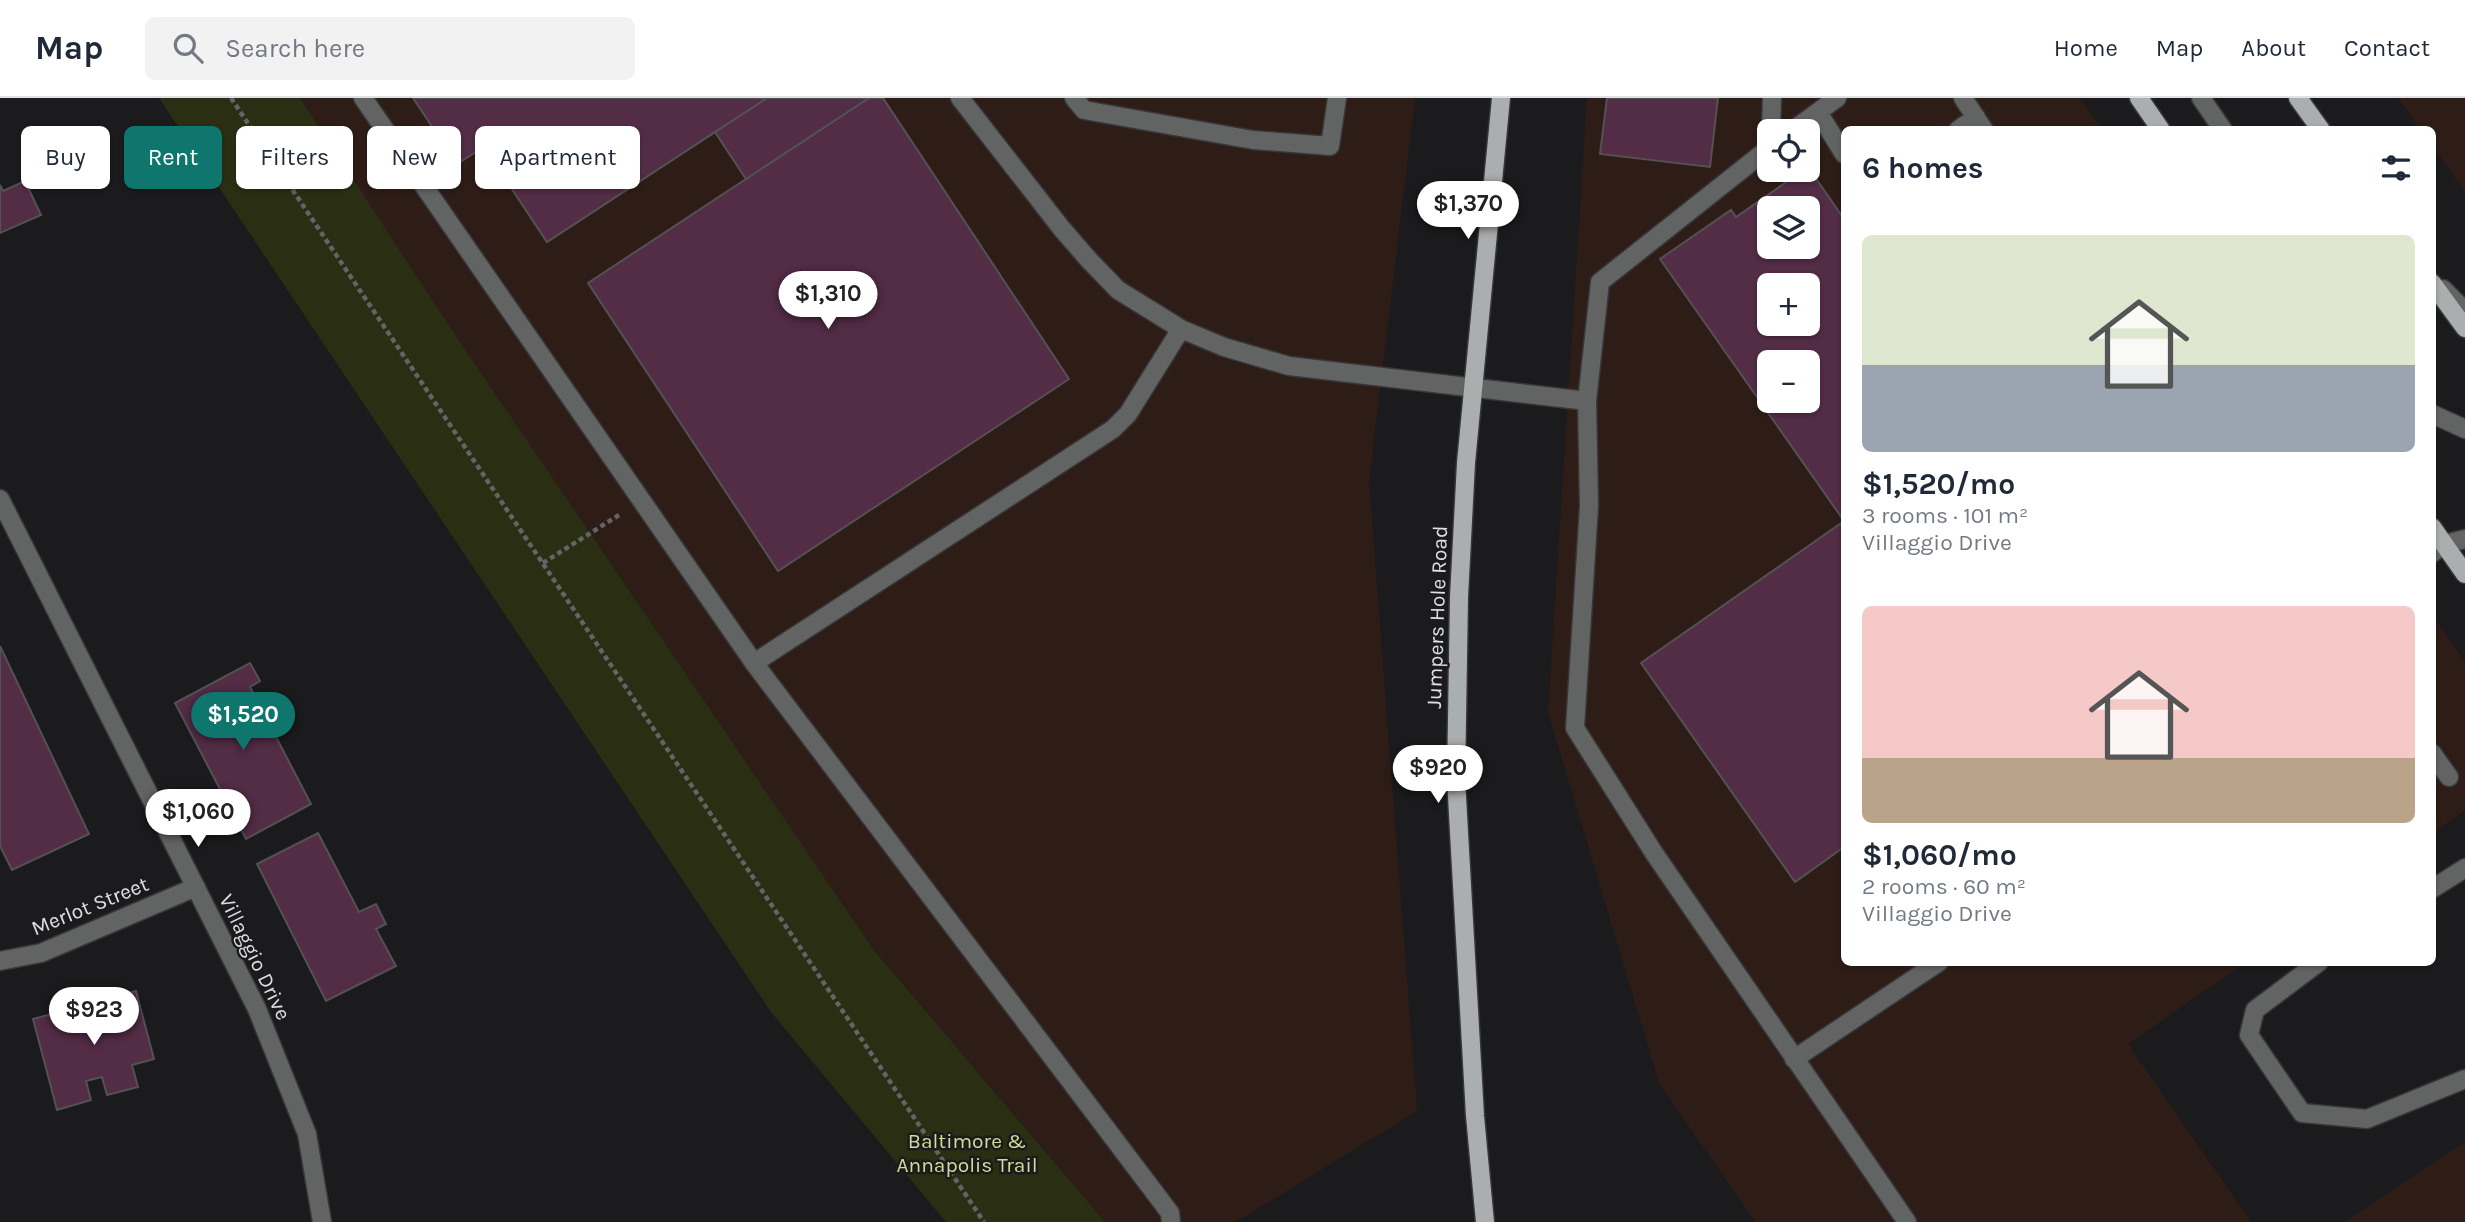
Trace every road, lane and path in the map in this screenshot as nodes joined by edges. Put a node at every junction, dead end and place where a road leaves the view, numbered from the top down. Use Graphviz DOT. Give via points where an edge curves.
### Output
graph roads {
  1 [pos="231,98"];
  2 [pos="363,98"];
  3 [pos="960,98"];
  4 [pos="1074,98"];
  5 [pos="1337,98"];
  6 [pos="1501,98"];
  7 [pos="1772,98"];
  8 [pos="1837,98"];
  9 [pos="1963,98"];
  10 [pos="2139,98"];
  11 [pos="2201,98"];
  12 [pos="2298,98"];
  13 [pos="1818,112"];
  14 [pos="1771,119"];
  15 [pos="1808,119"];
  16 [pos="1980,123"];
  17 [pos="2158,126"];
  18 [pos="2220,126"];
  19 [pos="2318,126"];
  20 [pos="1841,149"];
  21 [pos="1757,158"];
  22 [pos="2436,285"];
  23 [pos="2436,287"];
  24 [pos="2465,311"];
  25 [pos="2465,328"];
  26 [pos="1181,329"];
  27 [pos="1472,388"];
  28 [pos="1587,401"];
  29 [pos="2436,416"];
  30 [pos="2465,429"];
  31 [pos="0,499"];
  32 [pos="641,501"];
  33 [pos="2465,539"];
  34 [pos="2439,548"];
  35 [pos="542,562"];
  36 [pos="2465,574"];
  37 [pos="754,663"];
  38 [pos="2436,759"];
  39 [pos="2449,777"];
  40 [pos="2465,869"];
  41 [pos="196,887"];
  42 [pos="2436,887"];
  43 [pos="0,961"];
  44 [pos="1933,966"];
  45 [pos="2314,966"];
  46 [pos="1794,1059"];
  47 [pos="2465,1079"];
  48 [pos="322,1222"];
  49 [pos="984,1222"];
  50 [pos="1171,1222"];
  51 [pos="1486,1222"];
  52 [pos="1907,1222"];
  1 -- 35 [label="path"];
  2 -- 32 [label="street"];
  3 -- 26 [label="street" via="1089,260 1118,290"];
  4 -- 5 [label="street" via="1084,110 1253,140 1330,146"];
  6 -- 27 [label="main road, Jumpers Hole Road"];
  7 -- 14 [label="street"];
  8 -- 13 [label="street"];
  9 -- 16 [label="street"];
  10 -- 17 [label="main road"];
  11 -- 18 [label="street"];
  12 -- 19 [label="main road"];
  13 -- 15 [label="street"];
  13 -- 20 [label="street"];
  21 -- 28 [label="street" via="1600,282"];
  22 -- 24 [label="street"];
  23 -- 25 [label="main road"];
  26 -- 27 [label="street" via="1289,366"];
  26 -- 37 [label="street" via="1128,414 1113,429"];
  27 -- 28 [label="street"];
  27 -- 51 [label="main road, Jumpers Hole Road" via="1459,597 1456,779 1475,1116"];
  28 -- 46 [label="street" via="1589,506 1575,728"];
  29 -- 30 [label="street"];
  31 -- 41 [label="street, Villaggio Drive"];
  32 -- 35 [label="path"];
  32 -- 37 [label="street"];
  33 -- 34 [label="street"];
  34 -- 36 [label="main road"];
  35 -- 49 [label="path"];
  37 -- 50 [label="street" via="1156,1193"];
  38 -- 39 [label="street"];
  40 -- 42 [label="street"];
  41 -- 43 [label="street, Merlot Street" via="41,953"];
  41 -- 48 [label="street, Villaggio Drive" via="257,1009 307,1134"];
  44 -- 46 [label="street"];
  45 -- 47 [label="street" via="2255,1010 2249,1035 2302,1113 2367,1119"];
  46 -- 52 [label="street"];
}
